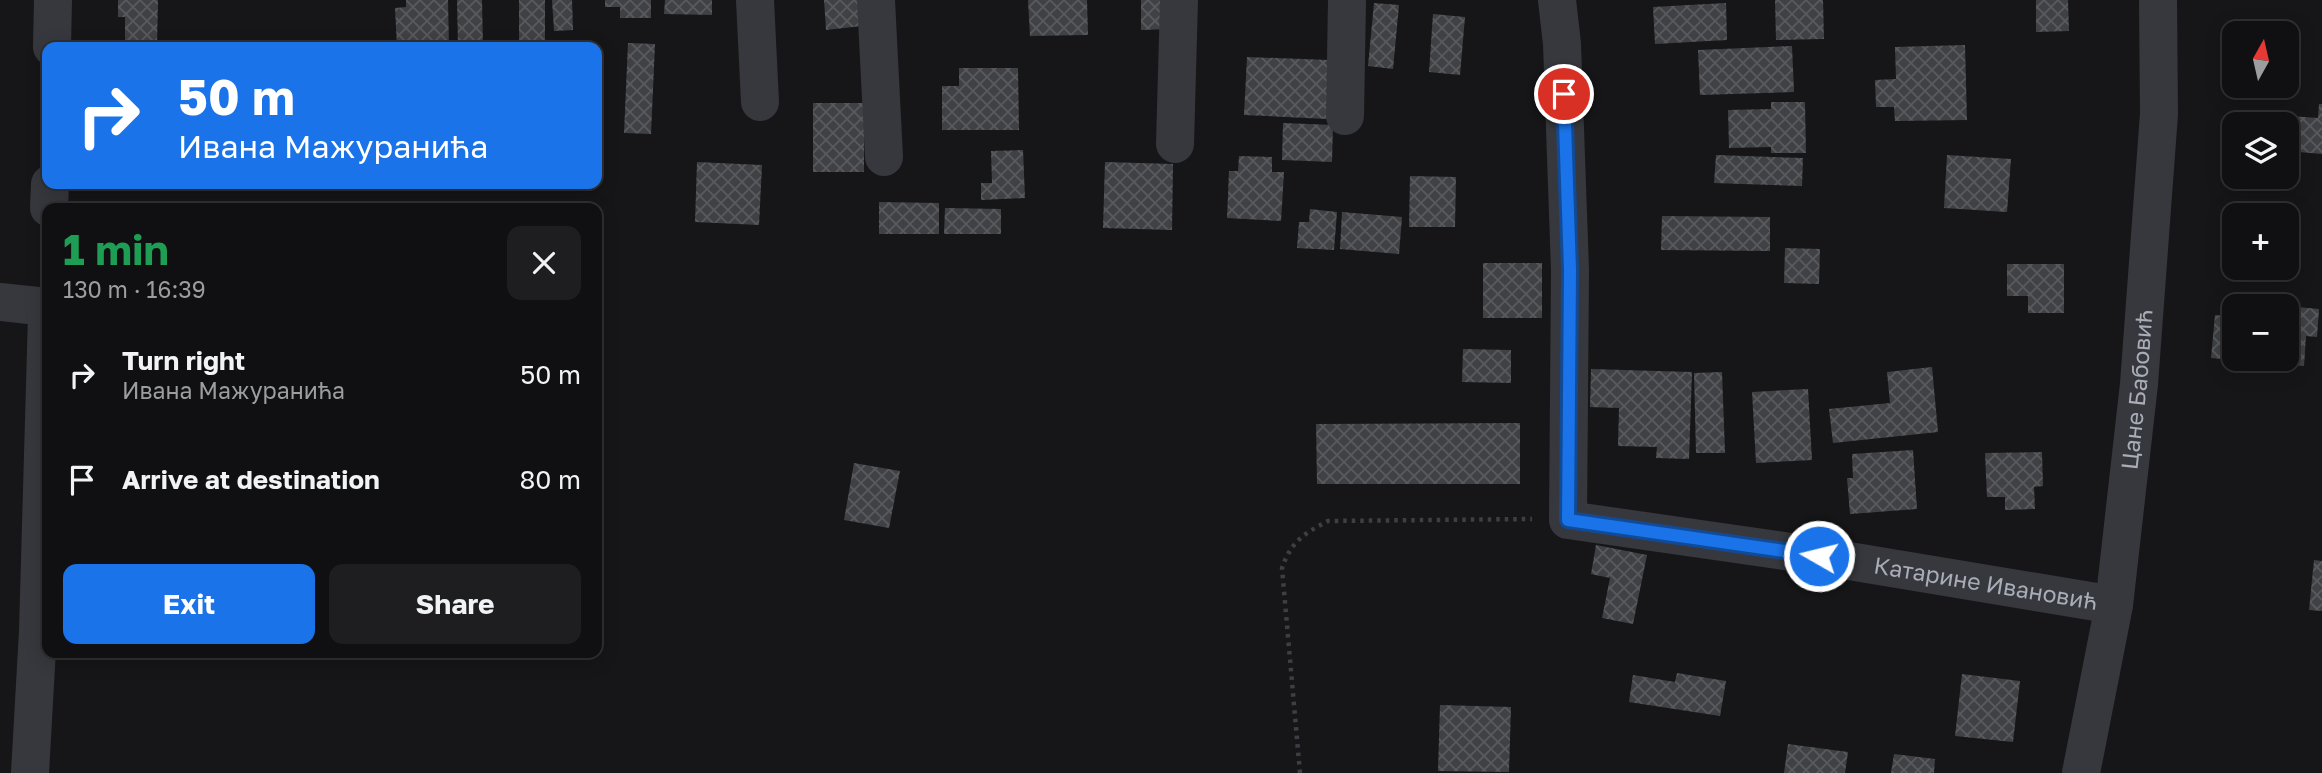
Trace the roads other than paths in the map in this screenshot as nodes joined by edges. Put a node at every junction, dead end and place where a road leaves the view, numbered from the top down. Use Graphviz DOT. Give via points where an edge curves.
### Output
graph roads {
  1 [pos="53,0"];
  2 [pos="755,0"];
  3 [pos="876,0"];
  4 [pos="1179,0"];
  5 [pos="1347,0"];
  6 [pos="1557,0"];
  7 [pos="2158,0"];
  8 [pos="52,42"];
  9 [pos="760,102"];
  10 [pos="1345,116"];
  11 [pos="1175,144"];
  12 [pos="884,157"];
  13 [pos="0,302"];
  14 [pos="42,306"];
  15 [pos="42,490"];
  16 [pos="2114,604"];
  17 [pos="30,773"];
  18 [pos="2081,773"];
  1 -- 8 [label="street"];
  2 -- 9 [label="street"];
  3 -- 12 [label="street"];
  4 -- 11 [label="street"];
  5 -- 10 [label="street"];
  6 -- 16 [label="street, Катарине Ивановић" via="1570,270 1568,520"];
  7 -- 16 [label="street, Цане Бабовић" via="2159,114 2139,384"];
  13 -- 14 [label="street"];
  15 -- 17 [label="street"];
  16 -- 18 [label="street, Цане Бабовић"];
}
